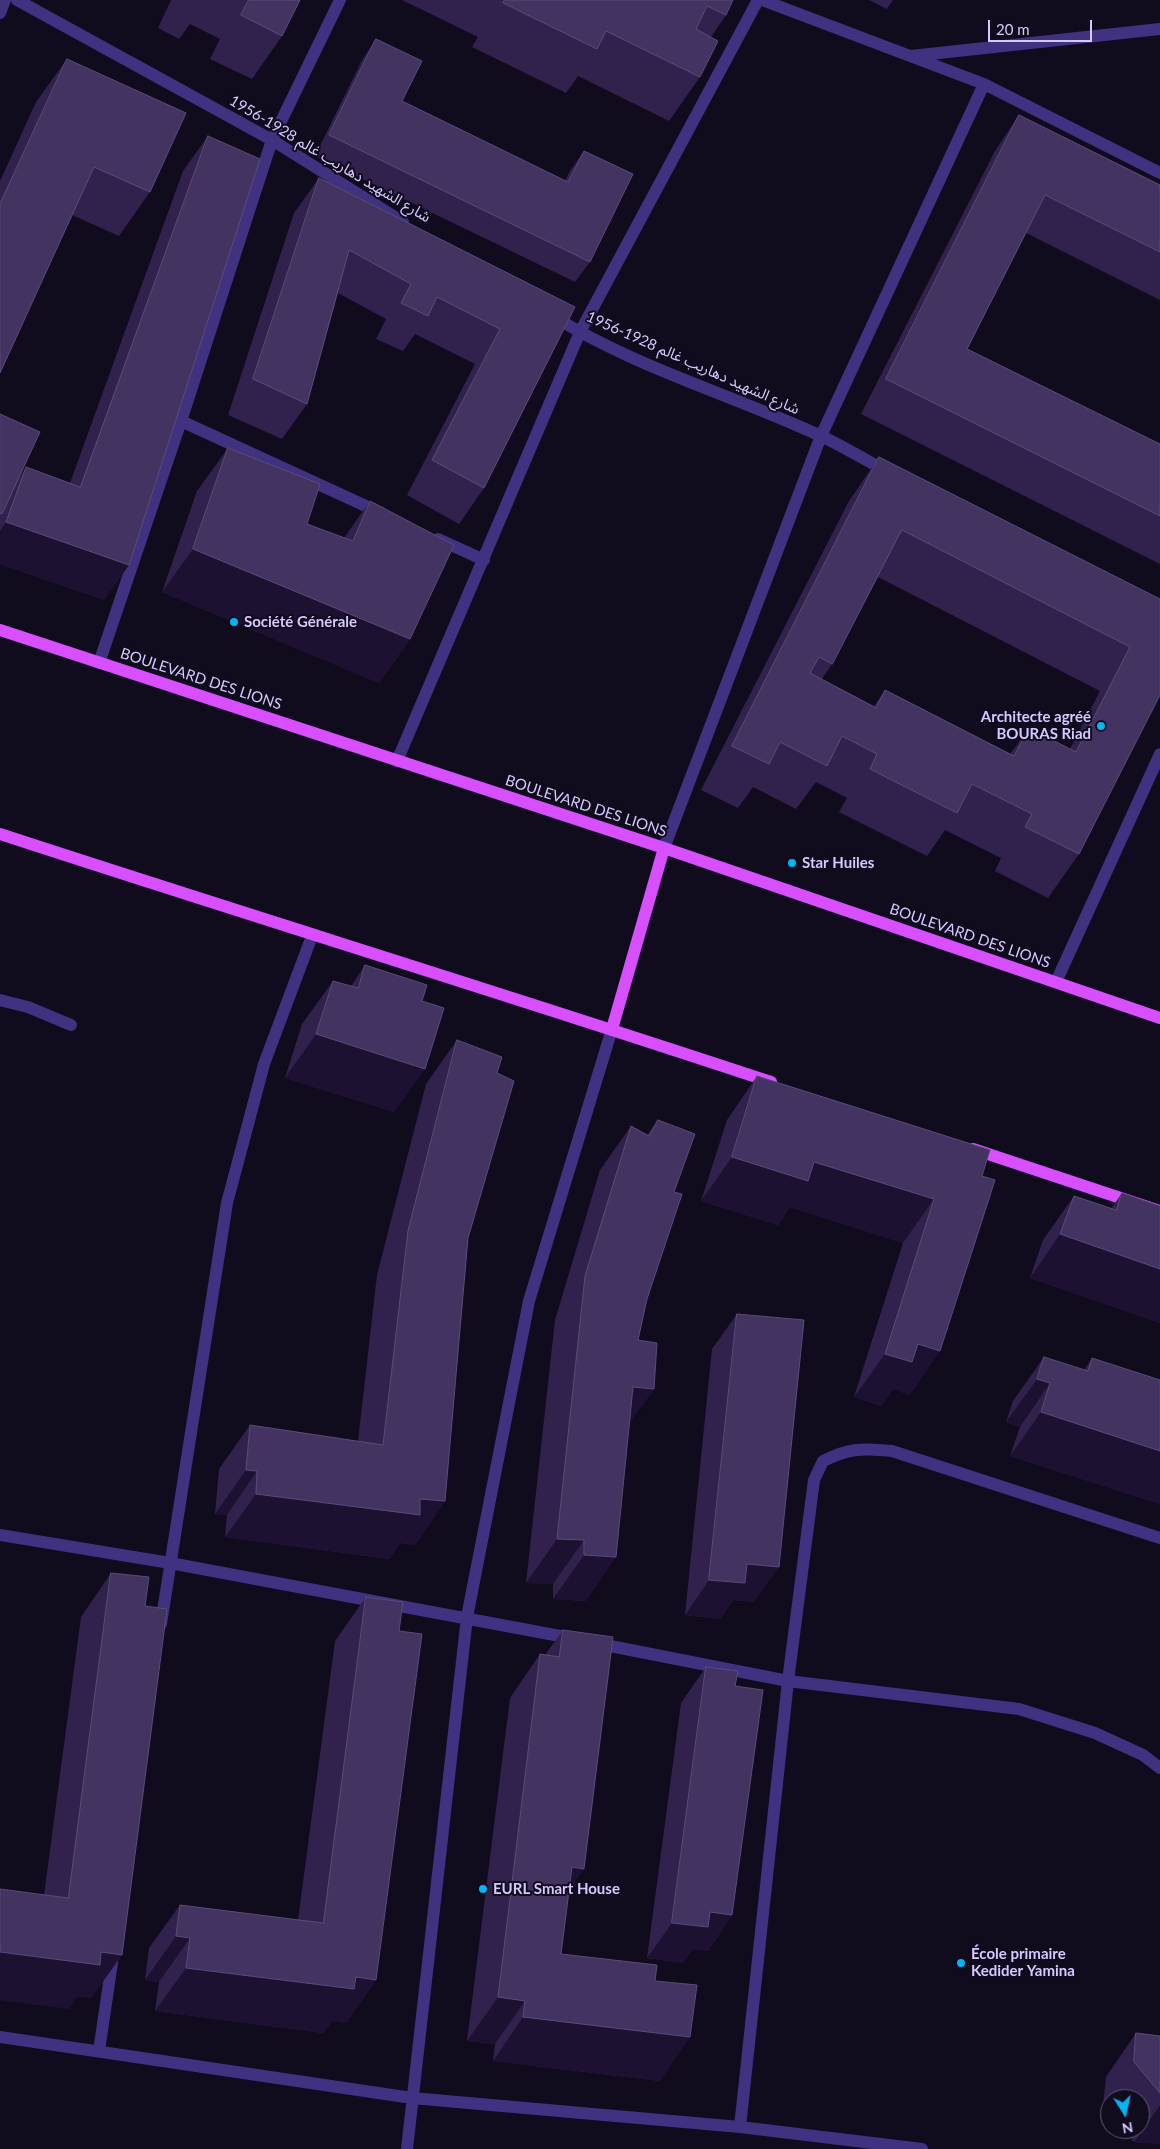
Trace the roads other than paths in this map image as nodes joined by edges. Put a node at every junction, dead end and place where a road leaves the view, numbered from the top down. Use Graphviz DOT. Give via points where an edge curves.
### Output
graph roads {
  1 [pos="5,0"];
  2 [pos="17,0"];
  3 [pos="340,0"];
  4 [pos="760,0"];
  5 [pos="0,12"];
  6 [pos="1160,29"];
  7 [pos="908,56"];
  8 [pos="984,84"];
  9 [pos="272,140"];
  10 [pos="1160,172"];
  11 [pos="413,228"];
  12 [pos="546,312"];
  13 [pos="580,332"];
  14 [pos="181,421"];
  15 [pos="821,436"];
  16 [pos="899,478"];
  17 [pos="395,519"];
  18 [pos="430,535"];
  19 [pos="484,560"];
  20 [pos="0,630"];
  21 [pos="99,663"];
  22 [pos="1160,754"];
  23 [pos="397,761"];
  24 [pos="0,834"];
  25 [pos="664,848"];
  26 [pos="312,936"];
  27 [pos="1056,982"];
  28 [pos="0,1000"];
  29 [pos="1160,1018"];
  30 [pos="71,1025"];
  31 [pos="612,1029"];
  32 [pos="787,1088"];
  33 [pos="964,1146"];
  34 [pos="1160,1211"];
  35 [pos="0,1535"];
  36 [pos="1160,1538"];
  37 [pos="170,1563"];
  38 [pos="467,1621"];
  39 [pos="159,1641"];
  40 [pos="788,1681"];
  41 [pos="1160,1768"];
  42 [pos="114,1943"];
  43 [pos="0,2037"];
  44 [pos="99,2051"];
  45 [pos="412,2098"];
  46 [pos="740,2127"];
  47 [pos="407,2149"];
  48 [pos="922,2149"];
  1 -- 5 [label="street"];
  2 -- 9 [label="street, شارع الشهيد دهاريب غالم 1928-1956"];
  3 -- 9 [label="street"];
  4 -- 7 [label="street"];
  4 -- 13 [label="street"];
  6 -- 7 [label="street"];
  7 -- 8 [label="street"];
  8 -- 10 [label="street"];
  8 -- 15 [label="street"];
  9 -- 11 [label="street, شارع الشهيد دهاريب غالم 1928-1956"];
  9 -- 14 [label="street"];
  12 -- 13 [label="street, شارع الشهيد دهاريب غالم 1928-1956"];
  13 -- 15 [label="street, شارع الشهيد دهاريب غالم 1928-1956"];
  13 -- 19 [label="street"];
  14 -- 17 [label="street"];
  14 -- 21 [label="street"];
  15 -- 16 [label="street, شارع الشهيد دهاريب غالم 1928-1956"];
  15 -- 25 [label="street"];
  18 -- 19 [label="street"];
  19 -- 23 [label="street"];
  20 -- 21 [label="main road, BOULEVARD DES LIONS"];
  21 -- 23 [label="main road, BOULEVARD DES LIONS"];
  22 -- 27 [label="street"];
  23 -- 25 [label="main road, BOULEVARD DES LIONS"];
  24 -- 26 [label="main road"];
  25 -- 27 [label="main road, BOULEVARD DES LIONS"];
  25 -- 31 [label="main road"];
  26 -- 31 [label="main road"];
  26 -- 37 [label="street" via="264,1064 227,1203"];
  27 -- 29 [label="main road, BOULEVARD DES LIONS"];
  28 -- 30 [label="street" via="28,1007"];
  31 -- 32 [label="main road"];
  31 -- 38 [label="street" via="530,1301"];
  33 -- 34 [label="main road"];
  35 -- 37 [label="street"];
  36 -- 40 [label="street" via="892,1451 869,1448 843,1451 823,1461 814,1480"];
  37 -- 38 [label="street"];
  37 -- 39 [label="street"];
  38 -- 40 [label="street"];
  38 -- 45 [label="street"];
  40 -- 41 [label="street" via="1019,1709 1095,1733 1143,1755"];
  40 -- 46 [label="street"];
  42 -- 44 [label="street"];
  43 -- 44 [label="street"];
  44 -- 45 [label="street"];
  45 -- 46 [label="street"];
  45 -- 47 [label="street"];
  46 -- 48 [label="street"];
}
